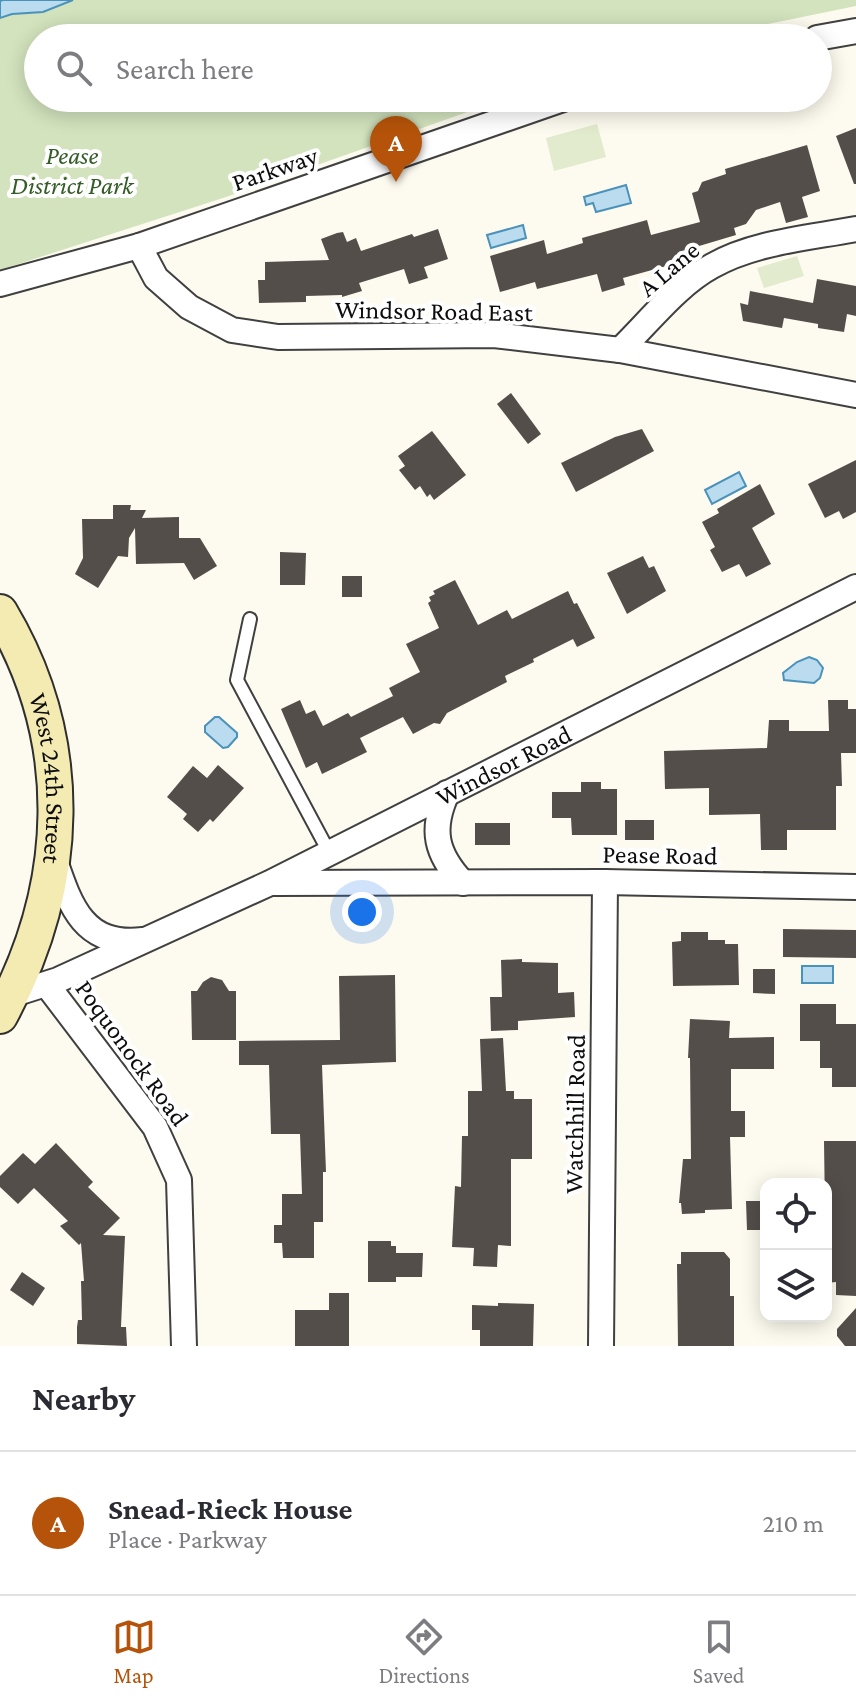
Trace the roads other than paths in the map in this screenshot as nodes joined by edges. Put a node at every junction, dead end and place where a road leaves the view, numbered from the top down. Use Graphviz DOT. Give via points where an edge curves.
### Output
graph roads {
  1 [pos="856,31"];
  2 [pos="832,35"];
  3 [pos="526,112"];
  4 [pos="856,229"];
  5 [pos="139,246"];
  6 [pos="0,284"];
  7 [pos="620,350"];
  8 [pos="856,395"];
  9 [pos="856,587"];
  10 [pos="0,612"];
  11 [pos="250,619"];
  12 [pos="447,793"];
  13 [pos="329,852"];
  14 [pos="54,858"];
  15 [pos="605,882"];
  16 [pos="270,883"];
  17 [pos="463,883"];
  18 [pos="856,887"];
  19 [pos="149,939"];
  20 [pos="47,985"];
  21 [pos="6,1006"];
  22 [pos="184,1346"];
  23 [pos="601,1346"];
  1 -- 2 [label="street"];
  3 -- 5 [label="street, Parkway"];
  4 -- 7 [label="street, A Lane" via="746,251 711,266"];
  5 -- 6 [label="street, Parkway"];
  5 -- 7 [label="street, Windsor Road East" via="156,278 189,307 232,330 278,337 494,335"];
  7 -- 8 [label="street, Windsor Road East"];
  9 -- 12 [label="street, Windsor Road"];
  10 -- 14 [label="main road, West 24th Street" via="25,657 45,718 57,802"];
  11 -- 13 [label="lane" via="237,680"];
  12 -- 13 [label="street, Windsor Road"];
  12 -- 17 [label="street" via="439,810 440,849"];
  13 -- 16 [label="street, Windsor Road"];
  14 -- 19 [label="street, Windsor Road" via="70,902 93,931 129,942"];
  14 -- 21 [label="main road, West 24th Street" via="30,956"];
  15 -- 17 [label="street, Pease Road"];
  15 -- 18 [label="street, Pease Road"];
  15 -- 23 [label="street, Watchhill Road"];
  16 -- 17 [label="street, Pease Road"];
  16 -- 19 [label="street, Windsor Road"];
  19 -- 20 [label="street, Windsor Road"];
  20 -- 21 [label="street, Windsor Road"];
  20 -- 22 [label="street, Poquonock Road" via="155,1127 179,1180"];
}
